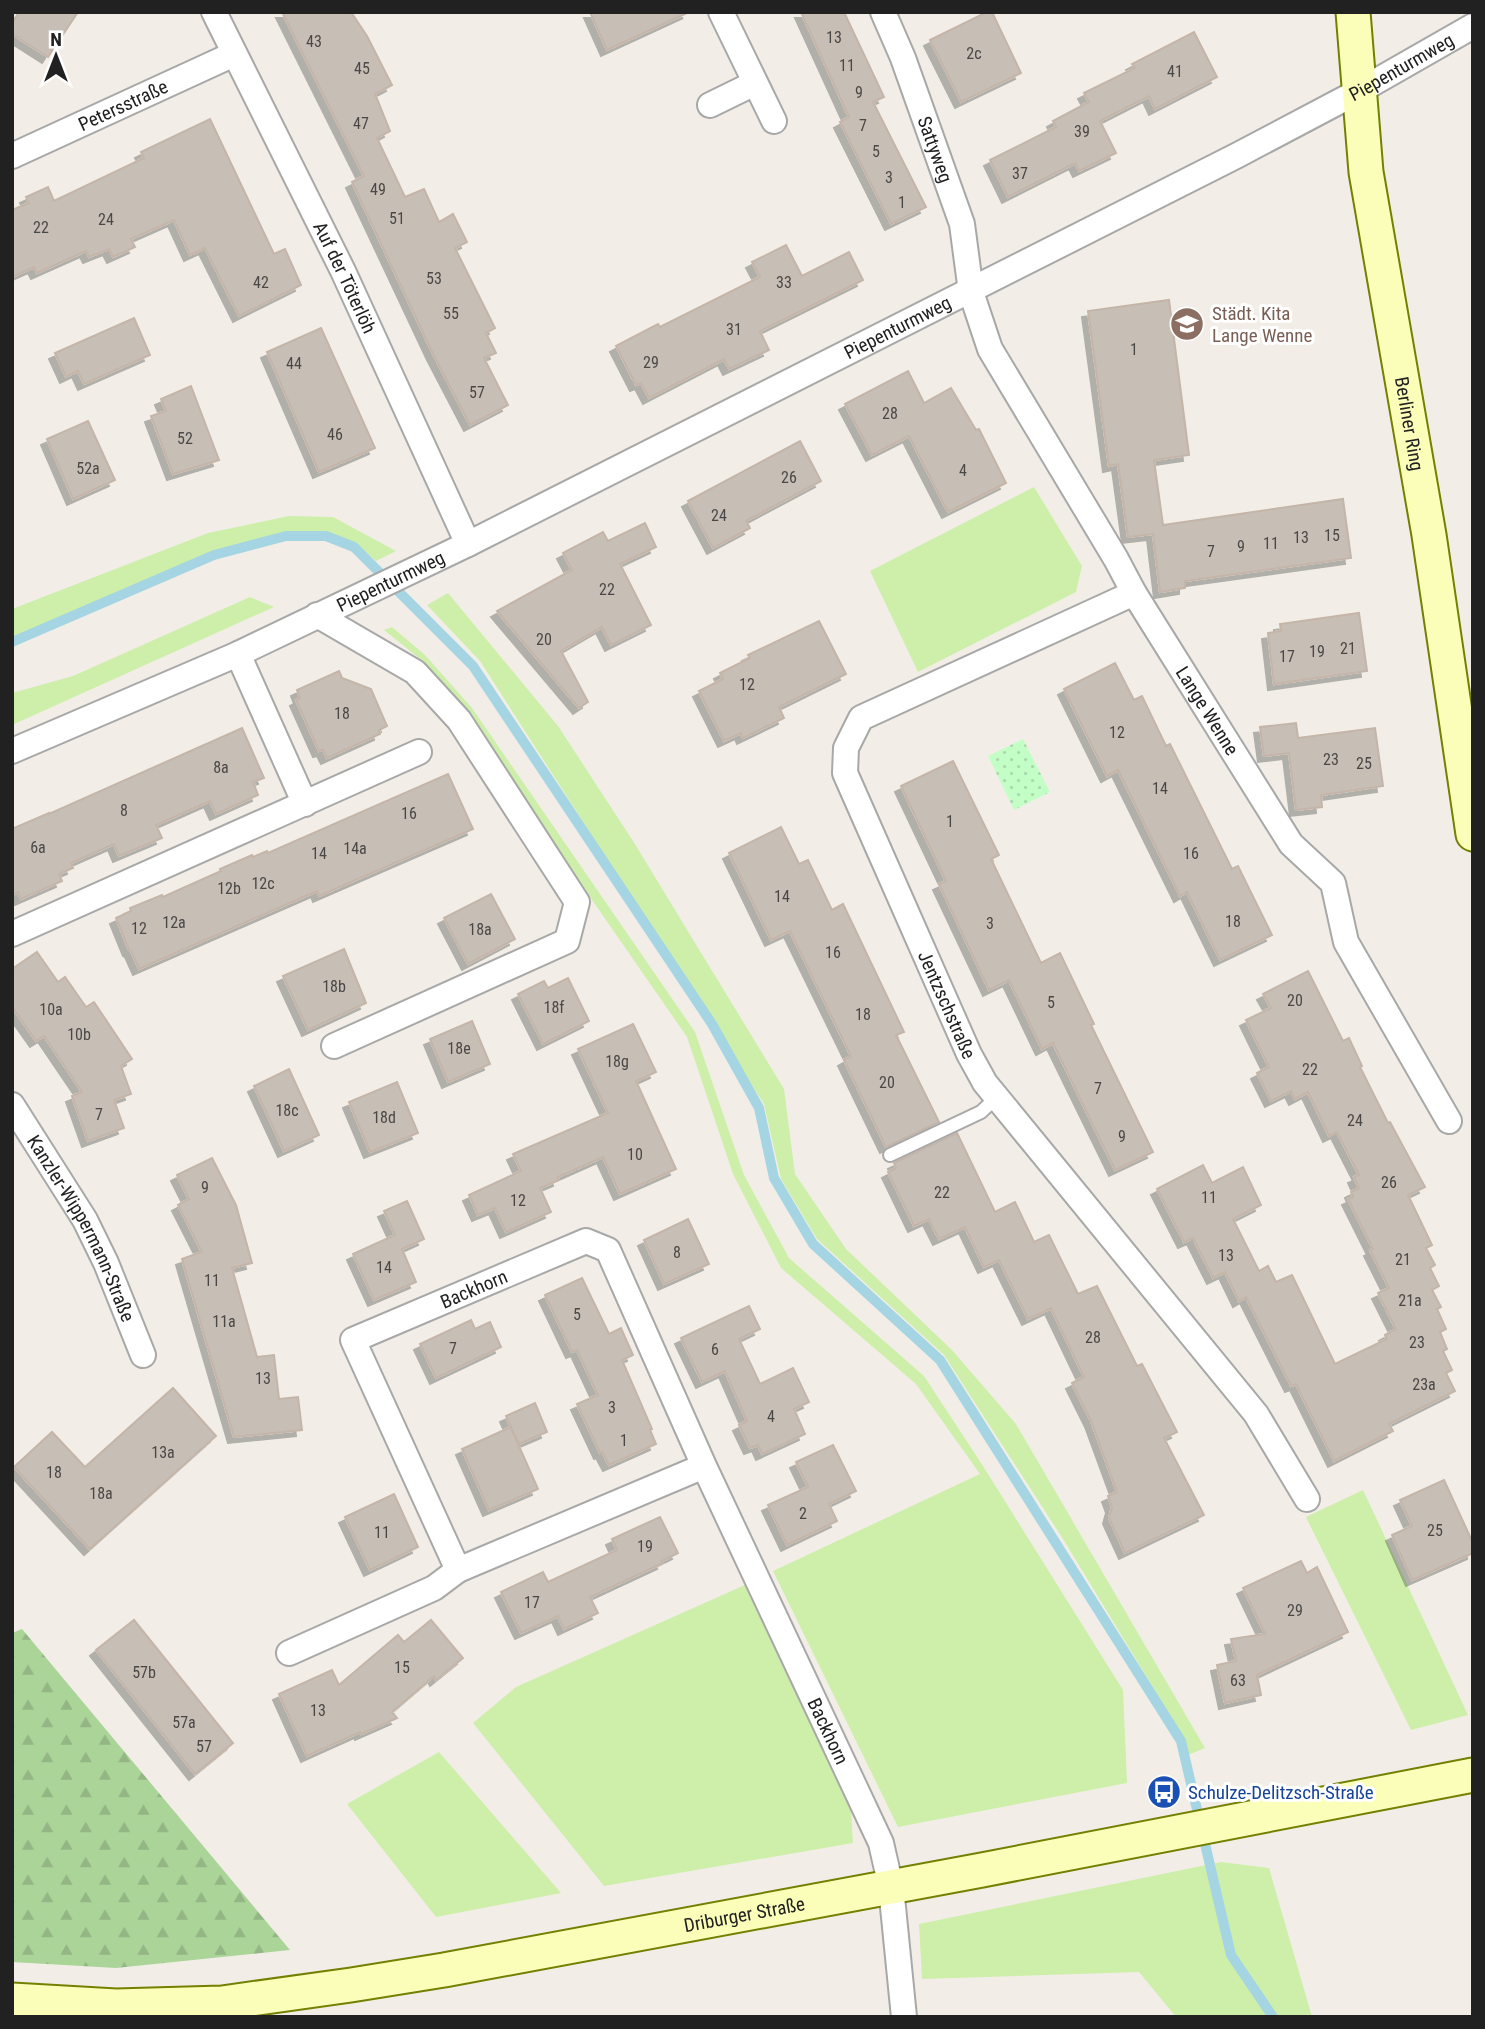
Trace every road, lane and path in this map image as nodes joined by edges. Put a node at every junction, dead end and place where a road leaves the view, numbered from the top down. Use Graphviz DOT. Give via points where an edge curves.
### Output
graph roads {
  1 [pos="214,12"];
  2 [pos="722,12"];
  3 [pos="883,12"];
  4 [pos="1353,12"];
  5 [pos="1473,26"];
  6 [pos="234,54"];
  7 [pos="755,83"];
  8 [pos="1361,90"];
  9 [pos="710,105"];
  10 [pos="774,121"];
  11 [pos="12,156"];
  12 [pos="971,292"];
  13 [pos="468,544"];
  14 [pos="1134,593"];
  15 [pos="317,615"];
  16 [pos="238,654"];
  17 [pos="12,751"];
  18 [pos="419,752"];
  19 [pos="305,804"];
  20 [pos="1473,834"];
  21 [pos="12,934"];
  22 [pos="334,1046"];
  23 [pos="998,1097"];
  24 [pos="12,1105"];
  25 [pos="1449,1121"];
  26 [pos="890,1155"];
  27 [pos="144,1356"];
  28 [pos="704,1466"];
  29 [pos="1307,1499"];
  30 [pos="458,1570"];
  31 [pos="289,1653"];
  32 [pos="1473,1775"];
  33 [pos="891,1887"];
  34 [pos="12,2000"];
  35 [pos="904,2017"];
  1 -- 6 [label="street, Auf der Töterlöh"];
  2 -- 7 [label="street"];
  3 -- 12 [label="street, Sattyweg" via="904,58 962,224"];
  4 -- 8 [label="main road, Berliner Ring"];
  5 -- 8 [label="street, Piepenturmweg"];
  6 -- 11 [label="street, Petersstraße"];
  6 -- 13 [label="street, Auf der Töterlöh" via="343,271"];
  7 -- 9 [label="street"];
  7 -- 10 [label="street"];
  8 -- 12 [label="street, Piepenturmweg"];
  8 -- 20 [label="main road, Berliner Ring" via="1366,172 1429,535"];
  12 -- 13 [label="street, Piepenturmweg"];
  12 -- 14 [label="street, Lange Wenne" via="990,349"];
  13 -- 15 [label="street, Piepenturmweg"];
  14 -- 23 [label="street, Jentzschstraße" via="861,718 846,748 845,774 867,825 969,1054"];
  14 -- 25 [label="street, Lange Wenne" via="1291,845 1333,883 1346,942"];
  15 -- 16 [label="street, Piepenturmweg"];
  15 -- 22 [label="street, Piepenturmweg" via="415,672 459,720 577,902 567,941"];
  16 -- 17 [label="street, Piepenturmweg"];
  16 -- 19 [label="street"];
  18 -- 19 [label="street"];
  19 -- 21 [label="street"];
  23 -- 26 [label="lane" via="981,1112"];
  23 -- 29 [label="street, Jentzschstraße" via="1256,1414"];
  24 -- 27 [label="street, Kanzler-Wippermann-Straße" via="85,1220"];
  28 -- 30 [label="street"];
  28 -- 30 [label="street, Backhorn" via="608,1250 586,1241 564,1250 353,1340"];
  28 -- 33 [label="street, Backhorn" via="881,1843"];
  30 -- 31 [label="street" via="435,1588"];
  32 -- 33 [label="main road, Driburger Straße"];
  33 -- 34 [label="main road, Driburger Straße" via="444,1970 222,2003 116,2006"];
  33 -- 35 [label="street"];
}
